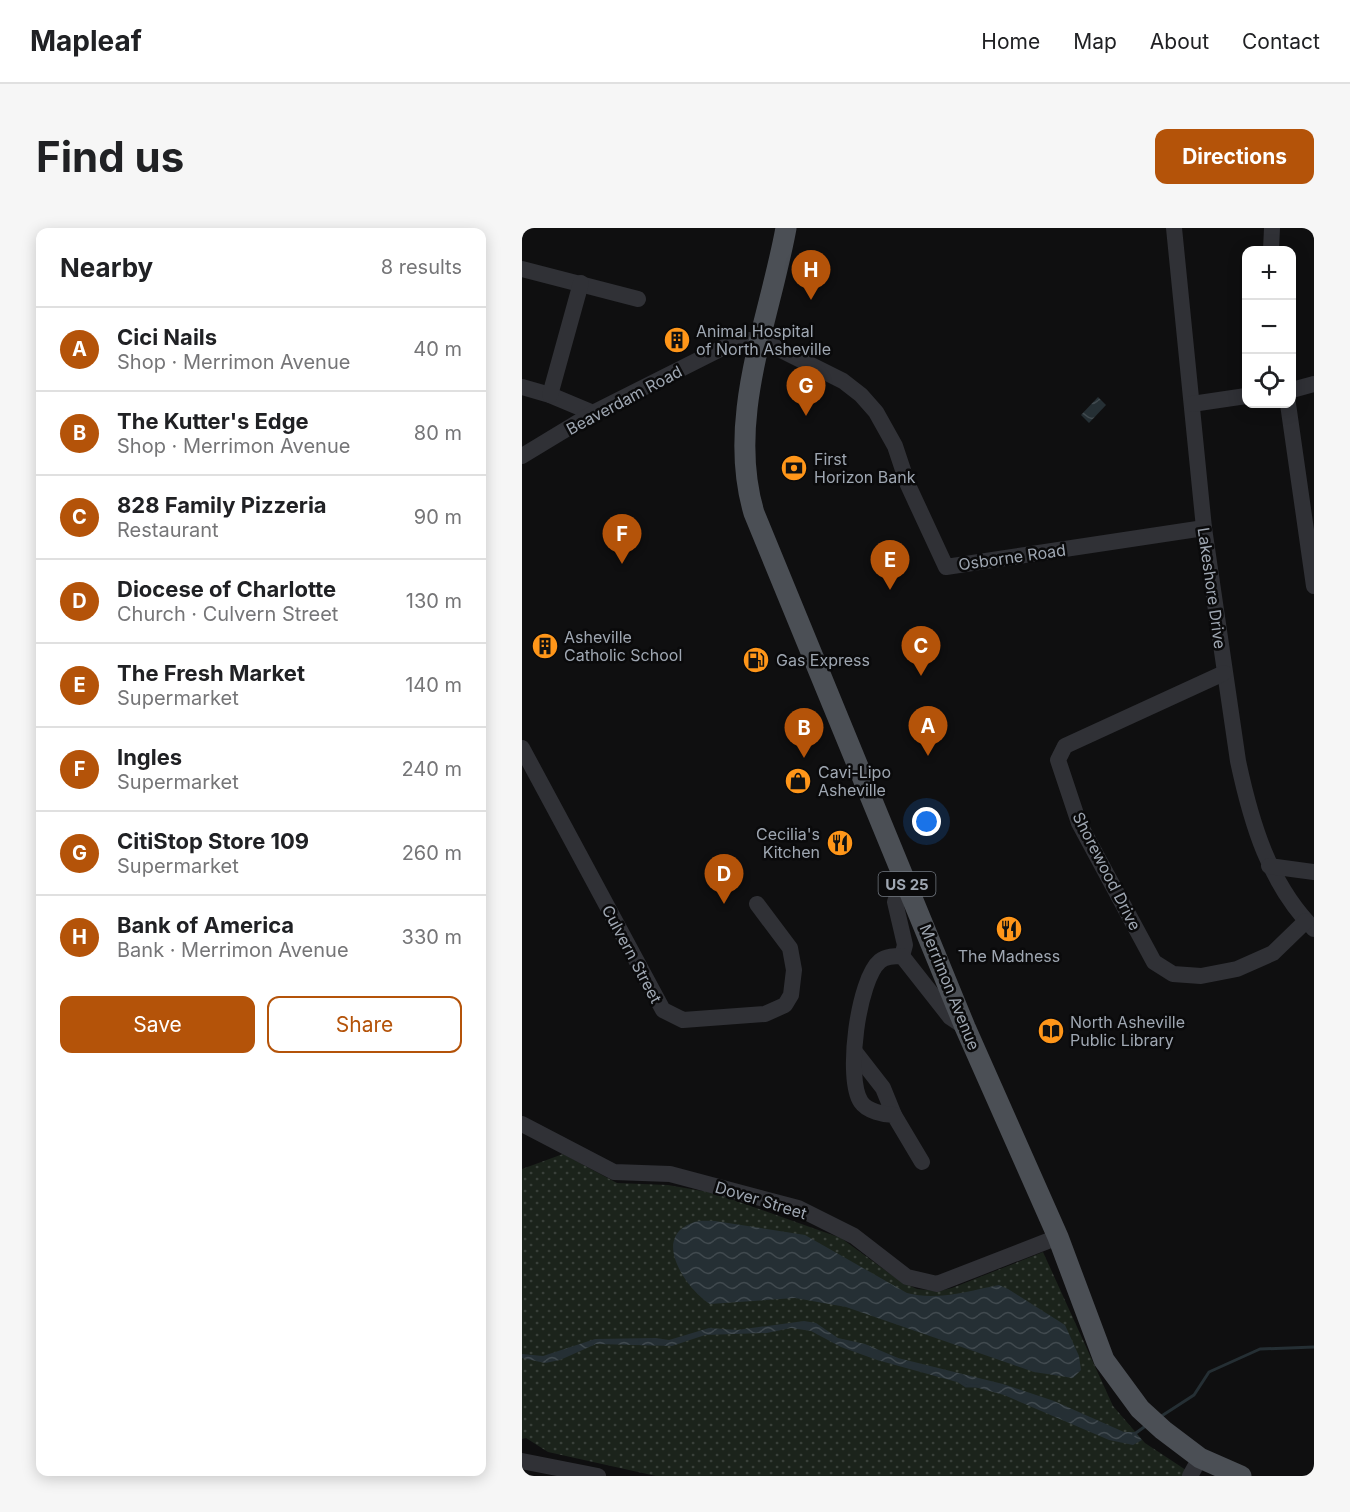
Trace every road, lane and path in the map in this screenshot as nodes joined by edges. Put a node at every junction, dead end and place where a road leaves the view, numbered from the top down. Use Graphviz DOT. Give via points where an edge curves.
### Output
graph roads {
  1 [pos="786,228"];
  2 [pos="1174,228"];
  3 [pos="1272,228"];
  4 [pos="1271,246"];
  5 [pos="522,269"];
  6 [pos="581,283"];
  7 [pos="638,298"];
  8 [pos="761,340"];
  9 [pos="1314,384"];
  10 [pos="522,387"];
  11 [pos="1296,389"];
  12 [pos="550,395"];
  13 [pos="1242,397"];
  14 [pos="1192,404"];
  15 [pos="1289,408"];
  16 [pos="593,413"];
  17 [pos="522,456"];
  18 [pos="1204,528"];
  19 [pos="1314,586"];
  20 [pos="1224,673"];
  21 [pos="522,748"];
  22 [pos="1269,866"];
  23 [pos="1314,872"];
  24 [pos="904,876"];
  25 [pos="757,904"];
  26 [pos="1310,925"];
  27 [pos="902,956"];
  28 [pos="965,1027"];
  29 [pos="855,1052"];
  30 [pos="894,1115"];
  31 [pos="522,1124"];
  32 [pos="922,1162"];
  33 [pos="1058,1237"];
  34 [pos="522,1461"];
  35 [pos="1195,1467"];
  36 [pos="598,1476"];
  37 [pos="1241,1476"];
  1 -- 8 [label="main road, Merrimon Avenue / US 25"];
  2 -- 14 [label="street, Lakeshore Drive"];
  3 -- 4 [label="street"];
  5 -- 6 [label="street"];
  6 -- 7 [label="street"];
  6 -- 12 [label="street"];
  8 -- 16 [label="street, Beaverdam Road" via="738,340"];
  8 -- 18 [label="street, Osborne Road" via="843,381 876,412 896,446 908,485 946,567"];
  8 -- 24 [label="main road, Merrimon Avenue / US 25" via="744,429 747,490"];
  9 -- 11 [label="street"];
  10 -- 12 [label="street"];
  12 -- 16 [label="street"];
  13 -- 14 [label="street"];
  14 -- 18 [label="street, Lakeshore Drive"];
  15 -- 19 [label="street"];
  16 -- 17 [label="street, Beaverdam Road"];
  18 -- 20 [label="street, Lakeshore Drive"];
  20 -- 22 [label="street, Lakeshore Drive" via="1246,797"];
  20 -- 26 [label="street, Shorewood Drive" via="1065,746 1058,760 1080,824 1154,962 1163,968 1173,974 1201,976 1237,969 1274,953"];
  21 -- 25 [label="street, Culvern Street" via="663,1010 683,1020 765,1014 785,1005 792,995 794,970 790,948"];
  22 -- 23 [label="street"];
  22 -- 26 [label="street, Lakeshore Drive"];
  24 -- 27 [label="street" via="895,902 905,945"];
  24 -- 28 [label="main road, Merrimon Avenue / US 25"];
  27 -- 28 [label="street" via="950,1017"];
  27 -- 29 [label="street" via="879,961 859,1004"];
  28 -- 33 [label="main road, Merrimon Avenue / US 25"];
  29 -- 30 [label="street" via="883,1088"];
  29 -- 30 [label="street" via="853,1087 862,1104 883,1115"];
  30 -- 32 [label="street"];
  31 -- 33 [label="street, Dover Street" via="614,1172 670,1174 798,1208 854,1236 907,1277 937,1284"];
  33 -- 35 [label="main road, Merrimon Avenue / US 25" via="1104,1360 1140,1409"];
  34 -- 36 [label="street"];
  35 -- 37 [label="main road, Merrimon Avenue / US 25"];
}
